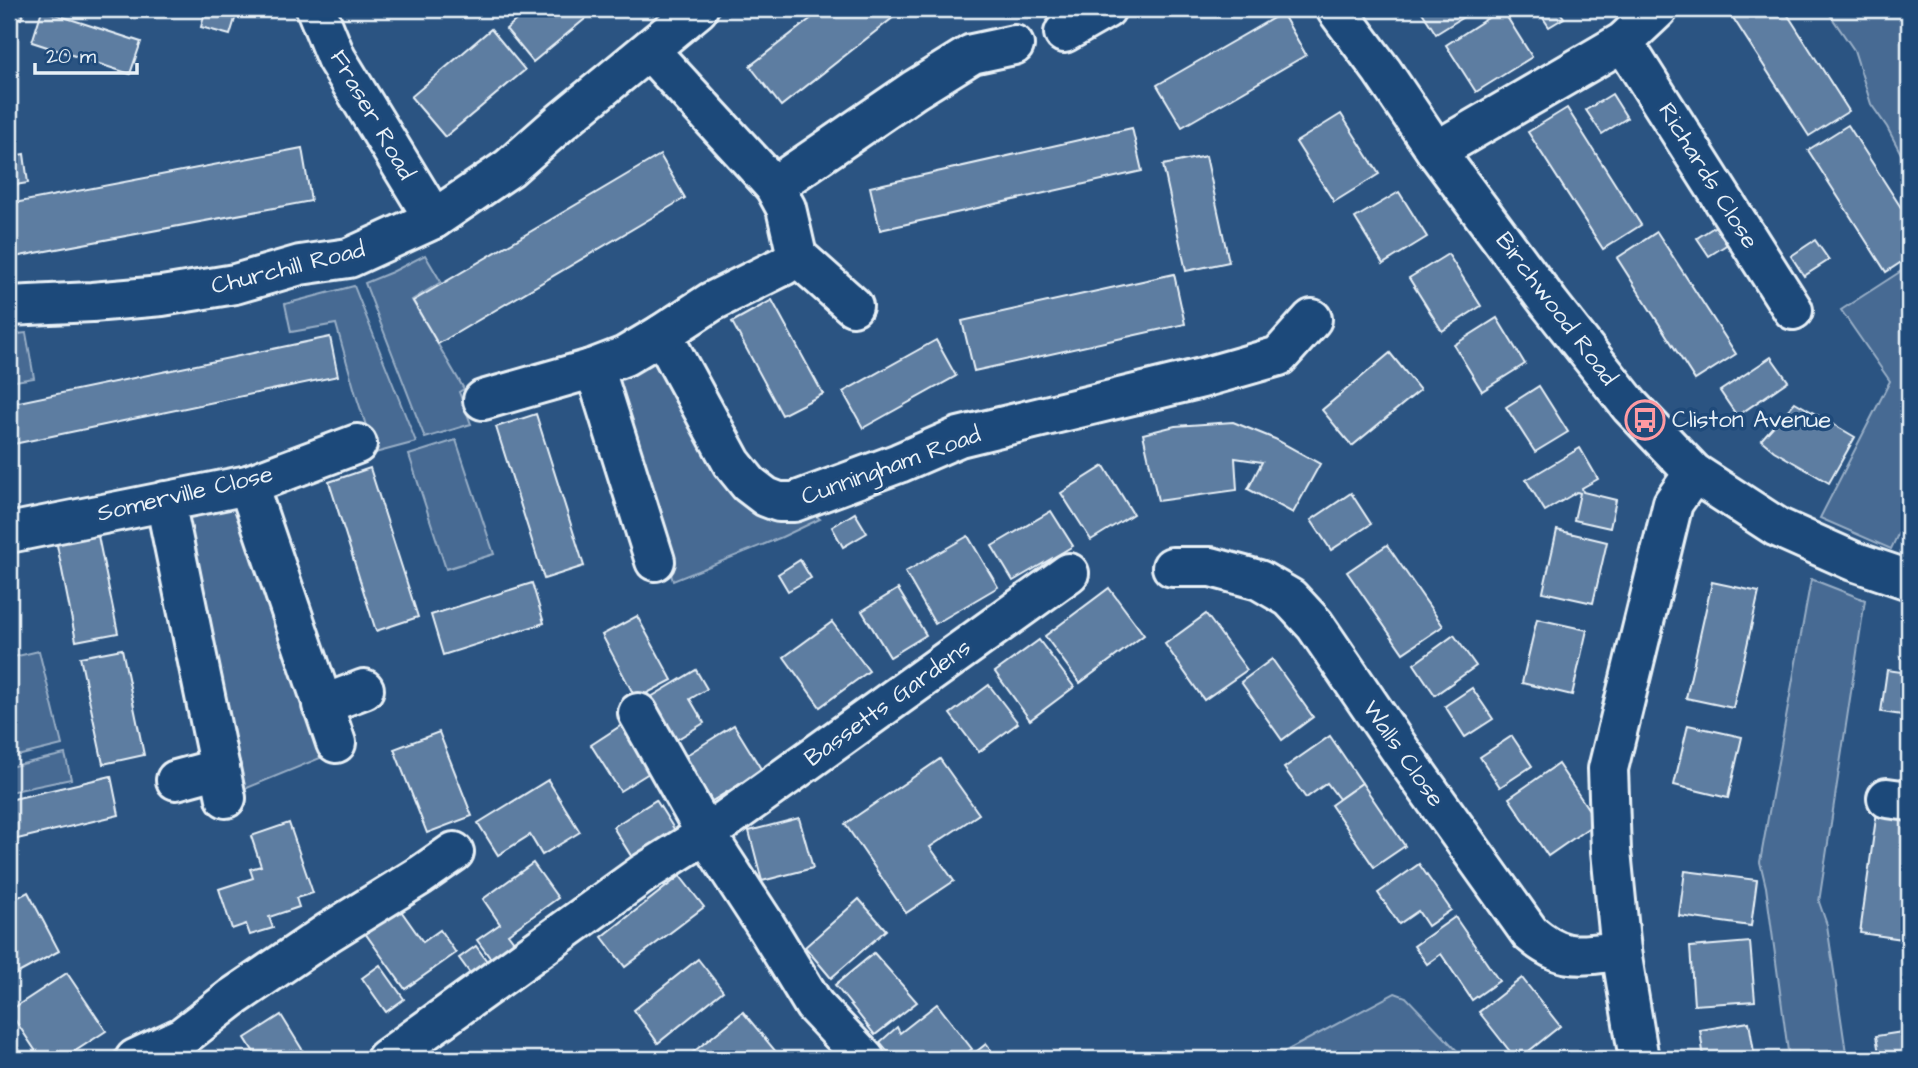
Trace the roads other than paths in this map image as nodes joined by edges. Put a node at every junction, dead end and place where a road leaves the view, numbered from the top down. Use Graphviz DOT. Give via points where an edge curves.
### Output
graph roads {
  1 [pos="316,9"];
  2 [pos="698,9"];
  3 [pos="1106,9"];
  4 [pos="1336,9"];
  5 [pos="1658,9"];
  6 [pos="1064,33"];
  7 [pos="1623,42"];
  8 [pos="1014,45"];
  9 [pos="649,50"];
  10 [pos="1436,150"];
  11 [pos="774,186"];
  12 [pos="434,219"];
  13 [pos="797,256"];
  14 [pos="9,306"];
  15 [pos="853,306"];
  16 [pos="1793,310"];
  17 [pos="1312,319"];
  18 [pos="662,334"];
  19 [pos="591,369"];
  20 [pos="483,400"];
  21 [pos="357,443"];
  22 [pos="1694,473"];
  23 [pos="248,485"];
  24 [pos="165,501"];
  25 [pos="9,533"];
  26 [pos="655,561"];
  27 [pos="1172,566"];
  28 [pos="1069,573"];
  29 [pos="1909,580"];
  30 [pos="364,689"];
  31 [pos="322,705"];
  32 [pos="638,713"];
  33 [pos="336,743"];
  34 [pos="176,780"];
  35 [pos="706,834"];
  36 [pos="454,852"];
  37 [pos="1621,951"];
  38 [pos="135,1059"];
  39 [pos="386,1059"];
  40 [pos="865,1059"];
  41 [pos="1639,1059"];
  1 -- 12 [label="street, Fraser Road" via="336,58"];
  2 -- 9 [label="street, Churchill Road"];
  3 -- 6 [label="street"];
  4 -- 10 [label="street, Birchwood Road"];
  5 -- 7 [label="street"];
  7 -- 10 [label="street"];
  7 -- 16 [label="street, Richards Close"];
  8 -- 11 [label="street" via="972,54"];
  9 -- 11 [label="street"];
  9 -- 12 [label="street, Churchill Road" via="509,168"];
  10 -- 22 [label="street, Birchwood Road" via="1630,406"];
  11 -- 13 [label="street" via="786,208"];
  12 -- 14 [label="street, Churchill Road" via="349,257 300,265 235,284 162,296"];
  13 -- 15 [label="street"];
  13 -- 18 [label="street"];
  17 -- 18 [label="street, Cunningham Road" via="1279,356 959,437 794,502 766,497 732,463"];
  18 -- 19 [label="street"];
  19 -- 20 [label="street"];
  19 -- 26 [label="street"];
  21 -- 23 [label="street, Somerville Close"];
  22 -- 29 [label="street, Birchwood Road" via="1777,527 1853,562"];
  22 -- 37 [label="street" via="1674,503 1608,769"];
  23 -- 24 [label="street, Somerville Close"];
  23 -- 31 [label="street"];
  24 -- 25 [label="street, Somerville Close"];
  24 -- 34 [label="street" via="223,783"];
  27 -- 37 [label="street, Walls Close" via="1223,570 1259,580 1290,598 1315,625 1530,933 1562,953"];
  28 -- 35 [label="street, Bassetts Gardens"];
  30 -- 31 [label="street"];
  31 -- 33 [label="street"];
  32 -- 35 [label="street"];
  35 -- 39 [label="street, Bassetts Gardens" via="644,873"];
  35 -- 40 [label="street" via="814,1005"];
  36 -- 38 [label="street" via="232,998 183,1037"];
  37 -- 41 [label="street"];
}
